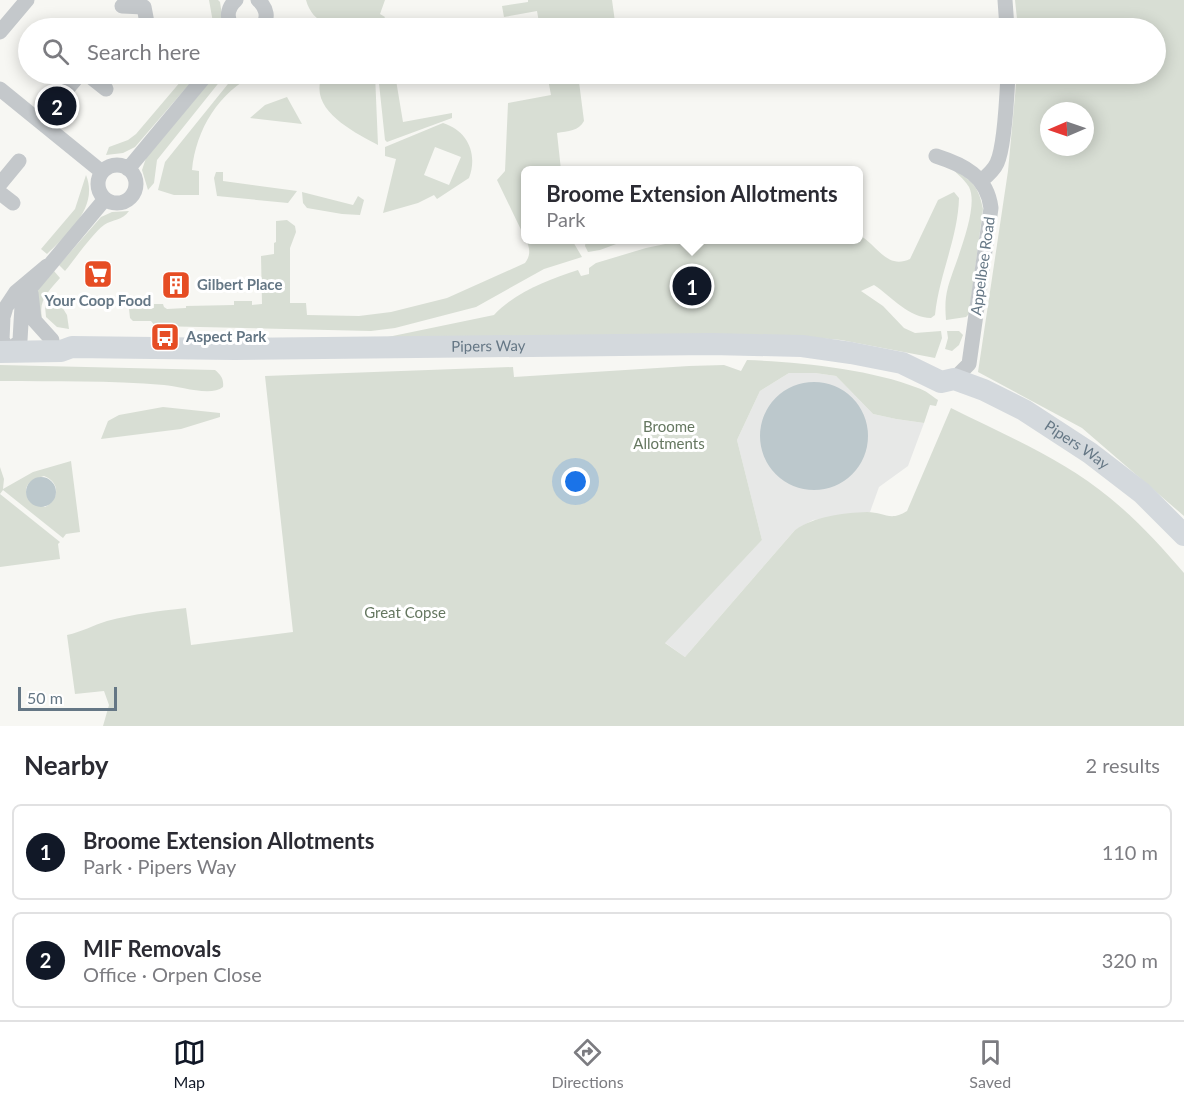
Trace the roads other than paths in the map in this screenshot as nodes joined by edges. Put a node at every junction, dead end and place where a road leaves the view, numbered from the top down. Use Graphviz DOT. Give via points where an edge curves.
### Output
graph roads {
  1 [pos="27,0"];
  2 [pos="259,0"];
  3 [pos="1005,0"];
  4 [pos="233,1"];
  5 [pos="147,4"];
  6 [pos="122,6"];
  7 [pos="228,18"];
  8 [pos="266,18"];
  9 [pos="1006,18"];
  10 [pos="0,32"];
  11 [pos="71,84"];
  12 [pos="100,84"];
  13 [pos="199,84"];
  14 [pos="1007,84"];
  15 [pos="106,89"];
  16 [pos="2,95"];
  17 [pos="40,121"];
  18 [pos="936,156"];
  19 [pos="19,161"];
  20 [pos="128,169"];
  21 [pos="102,172"];
  22 [pos="981,181"];
  23 [pos="0,184"];
  24 [pos="0,192"];
  25 [pos="105,199"];
  26 [pos="13,203"];
  27 [pos="47,266"];
  28 [pos="31,287"];
  29 [pos="2,314"];
  30 [pos="62,344"];
  31 [pos="6,345"];
  32 [pos="954,379"];
  33 [pos="1184,535"];
  1 -- 10 [label="street"];
  2 -- 8 [label="street"];
  3 -- 9 [label="street"];
  4 -- 7 [label="street"];
  5 -- 6 [label="street"];
  11 -- 17 [label="street"];
  12 -- 15 [label="street"];
  13 -- 20 [label="street"];
  14 -- 22 [label="street" via="999,160"];
  16 -- 17 [label="street"];
  17 -- 21 [label="street"];
  18 -- 22 [label="street" via="965,167"];
  19 -- 23 [label="street"];
  20 -- 21 [label="street" via="112,166"];
  20 -- 25 [label="street" via="136,184 133,194 116,203"];
  21 -- 25 [label="street" via="98,183"];
  22 -- 32 [label="street, Appelbee Road" via="991,208 969,364"];
  24 -- 26 [label="street"];
  25 -- 27 [label="street"];
  27 -- 28 [label="street"];
  27 -- 29 [label="street" via="16,292"];
  28 -- 30 [label="street" via="34,320"];
  28 -- 31 [label="street"];
  29 -- 31 [label="street"];
  30 -- 31 [label="main road, Pipers Way" via="61,351"];
  30 -- 32 [label="main road, Pipers Way" via="235,349 780,345 912,362 945,369"];
  32 -- 33 [label="main road, Pipers Way" via="1017,407 1074,442 1135,487"];
}
